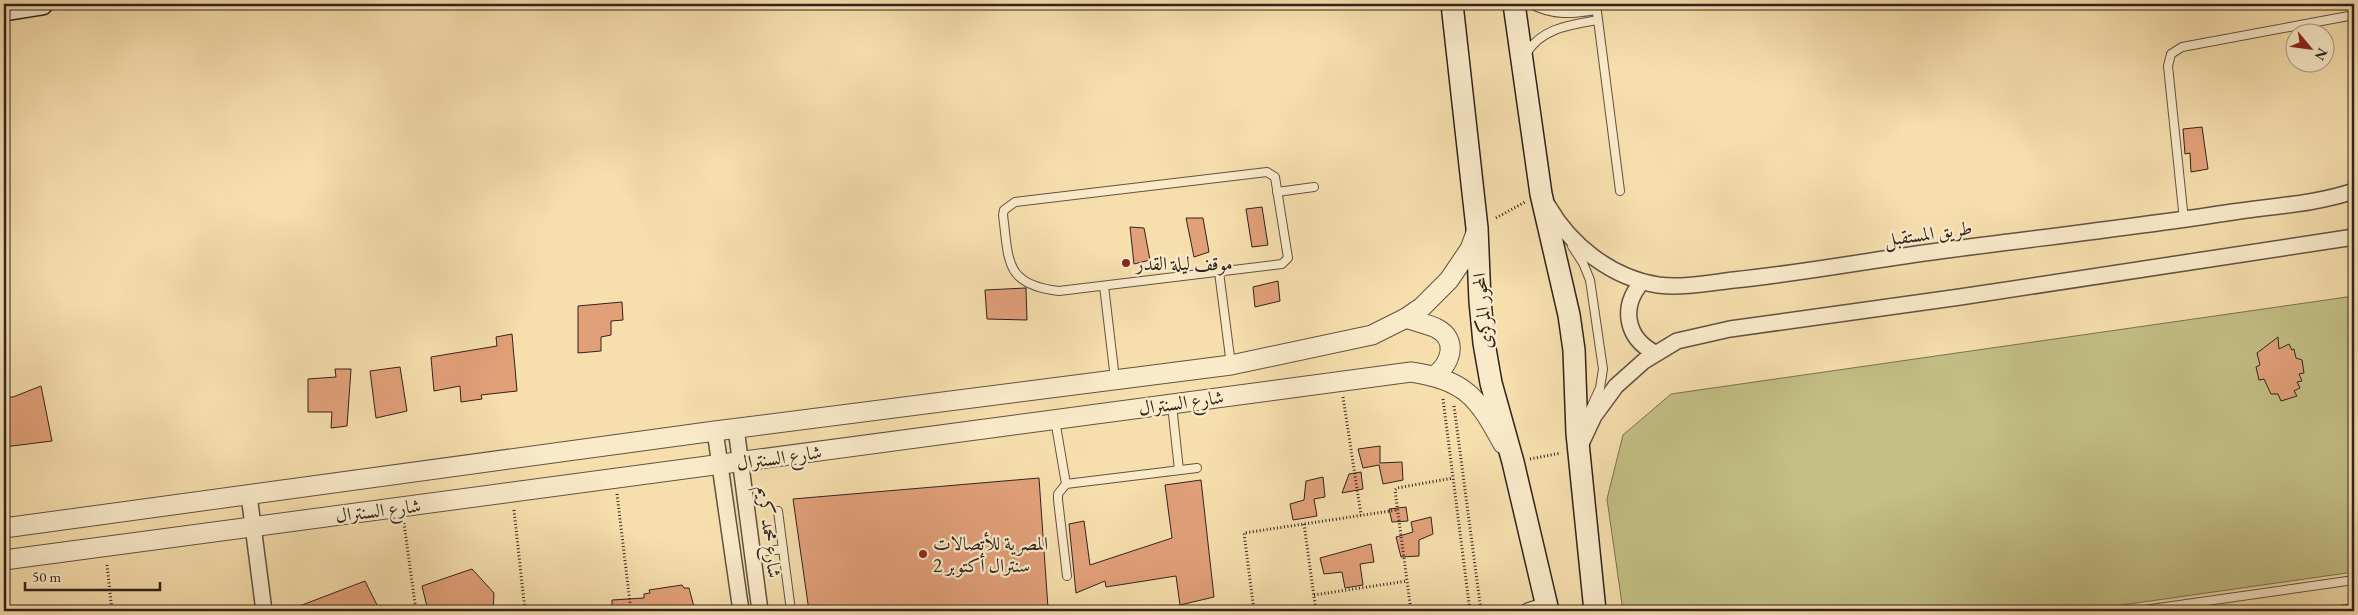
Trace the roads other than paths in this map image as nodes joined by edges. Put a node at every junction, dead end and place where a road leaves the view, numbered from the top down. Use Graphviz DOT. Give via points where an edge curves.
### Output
graph roads {
  1 [pos="42,4"];
  2 [pos="1452,4"];
  3 [pos="1514,4"];
  4 [pos="1531,4"];
  5 [pos="1596,7"];
  6 [pos="4,10"];
  7 [pos="2354,15"];
  8 [pos="1598,20"];
  9 [pos="1522,60"];
  10 [pos="1314,187"];
  11 [pos="2354,190"];
  12 [pos="1620,191"];
  13 [pos="1277,192"];
  14 [pos="1541,194"];
  15 [pos="2184,220"];
  16 [pos="1477,228"];
  17 [pos="2354,238"];
  18 [pos="1219,272"];
  19 [pos="1642,282"];
  20 [pos="1104,286"];
  21 [pos="1406,318"];
  22 [pos="1655,353"];
  23 [pos="1231,365"];
  24 [pos="1442,379"];
  25 [pos="1115,380"];
  26 [pos="1172,403"];
  27 [pos="1055,419"];
  28 [pos="736,428"];
  29 [pos="715,431"];
  30 [pos="1578,441"];
  31 [pos="740,462"];
  32 [pos="1513,462"];
  33 [pos="720,465"];
  34 [pos="1197,468"];
  35 [pos="1179,470"];
  36 [pos="1066,484"];
  37 [pos="249,495"];
  38 [pos="778,511"];
  39 [pos="253,526"];
  40 [pos="4,528"];
  41 [pos="783,549"];
  42 [pos="752,553"];
  43 [pos="4,560"];
  44 [pos="1067,576"];
  45 [pos="2354,580"];
  46 [pos="2354,608"];
  47 [pos="1541,609"];
  48 [pos="264,611"];
  49 [pos="741,611"];
  50 [pos="760,611"];
  51 [pos="791,611"];
  52 [pos="1595,611"];
  53 [pos="2138,611"];
  54 [pos="2333,611"];
  1 -- 6 [label="main road"];
  2 -- 16 [label="main road, المحور المركزى"];
  3 -- 9 [label="main road"];
  4 -- 5 [label="lane" via="1546,11 1573,14"];
  5 -- 8 [label="lane"];
  7 -- 15 [label="lane" via="2182,47 2171,54 2168,66"];
  8 -- 9 [label="lane" via="1547,33"];
  8 -- 12 [label="lane"];
  9 -- 14 [label="main road"];
  10 -- 13 [label="lane"];
  11 -- 15 [label="street, طريق المستقبل" via="2325,198"];
  13 -- 18 [label="lane" via="1286,261"];
  13 -- 20 [label="lane" via="1275,177 1267,172 1015,202 1004,210 1010,266 1016,275 1049,290"];
  14 -- 19 [label="street, طريق المستقبل" via="1562,227 1584,249 1608,267"];
  14 -- 30 [label="main road" via="1571,332"];
  15 -- 19 [label="street, طريق المستقبل" via="1757,278 1678,286"];
  16 -- 21 [label="street, شارع السنترال" via="1470,249 1449,280"];
  16 -- 32 [label="main road, المحور المركزى" via="1484,343 1491,384"];
  17 -- 22 [label="street" via="1960,298 1730,329 1676,342"];
  18 -- 20 [label="lane"];
  18 -- 23 [label="lane"];
  19 -- 22 [label="street" via="1631,298 1628,316 1639,342"];
  20 -- 25 [label="lane"];
  21 -- 23 [label="street, شارع السنترال" via="1372,335"];
  21 -- 24 [label="street" via="1437,328 1448,338 1449,359"];
  22 -- 30 [label="street" via="1629,373 1604,401"];
  23 -- 25 [label="street, شارع السنترال"];
  24 -- 26 [label="street, شارع السنترال" via="1412,372"];
  24 -- 32 [label="street, شارع السنترال" via="1468,394 1483,408"];
  25 -- 28 [label="street, شارع السنترال"];
  26 -- 27 [label="street, شارع السنترال"];
  26 -- 35 [label="lane"];
  27 -- 31 [label="street, شارع السنترال"];
  27 -- 36 [label="lane"];
  28 -- 29 [label="street, شارع السنترال"];
  28 -- 31 [label="street, شارع محمد كريم"];
  29 -- 33 [label="street, شارع محمد كريم"];
  29 -- 37 [label="street, شارع السنترال"];
  30 -- 52 [label="main road"];
  31 -- 33 [label="street, شارع السنترال"];
  31 -- 42 [label="street, شارع محمد كريم"];
  32 -- 47 [label="main road, المحور المركزى"];
  33 -- 39 [label="street, شارع السنترال"];
  33 -- 49 [label="street, شارع محمد كريم"];
  34 -- 35 [label="lane"];
  35 -- 36 [label="lane"];
  36 -- 44 [label="lane" via="1058,494 1058,500"];
  37 -- 39 [label="street"];
  37 -- 40 [label="street, شارع السنترال"];
  38 -- 41 [label="lane"];
  39 -- 43 [label="street, شارع السنترال"];
  39 -- 48 [label="street"];
  41 -- 42 [label="lane"];
  41 -- 51 [label="lane"];
  42 -- 50 [label="street, شارع محمد كريم"];
  45 -- 53 [label="lane"];
  46 -- 54 [label="lane"];
}
